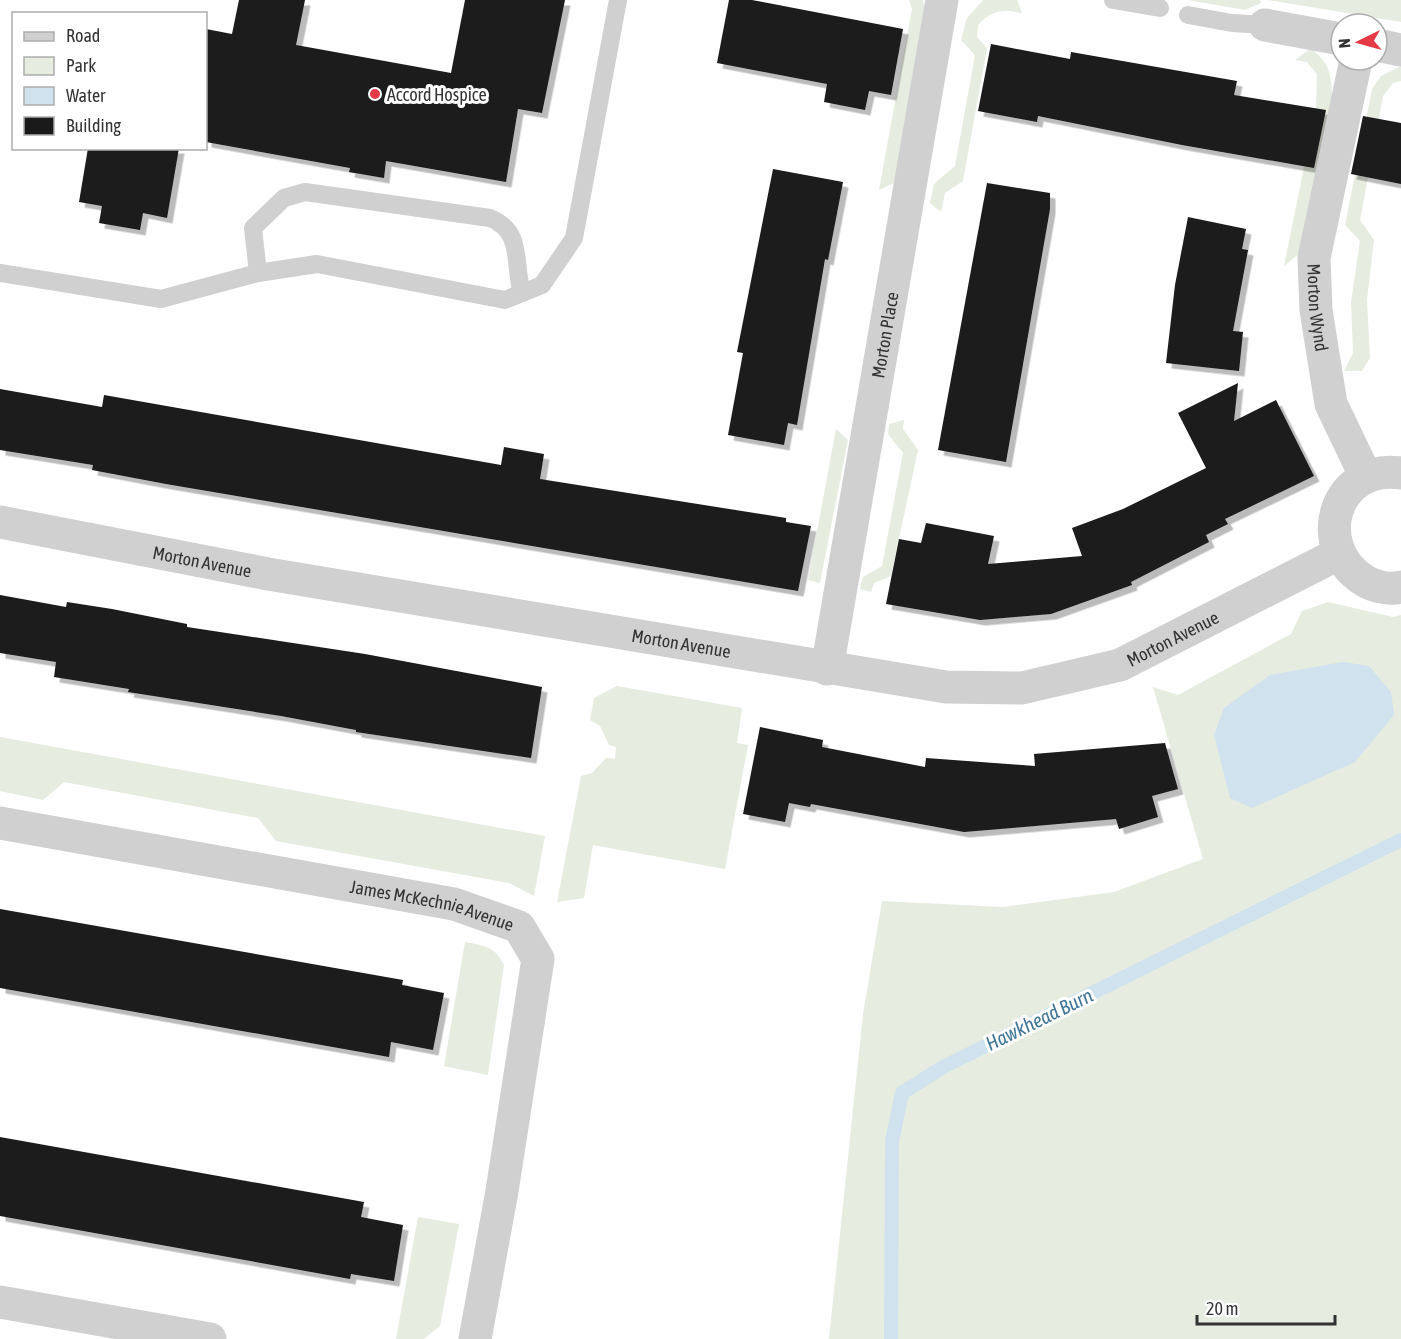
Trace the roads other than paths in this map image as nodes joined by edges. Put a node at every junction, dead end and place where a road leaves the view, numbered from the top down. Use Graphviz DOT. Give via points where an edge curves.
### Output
graph roads {
  1 [pos="618,0"];
  2 [pos="942,0"];
  3 [pos="1113,0"];
  4 [pos="1160,8"];
  5 [pos="1188,15"];
  6 [pos="1265,25"];
  7 [pos="1329,37"];
  8 [pos="1353,72"];
  9 [pos="0,273"];
  10 [pos="258,273"];
  11 [pos="522,293"];
  12 [pos="1401,473"];
  13 [pos="1366,477"];
  14 [pos="0,522"];
  15 [pos="1338,554"];
  16 [pos="1401,587"];
  17 [pos="827,669"];
  18 [pos="0,823"];
  19 [pos="0,1302"];
  20 [pos="210,1339"];
  21 [pos="475,1339"];
  1 -- 11 [label="lane" via="574,238 542,285"];
  2 -- 17 [label="street, Morton Place"];
  3 -- 4 [label="lane"];
  5 -- 6 [label="lane"];
  6 -- 7 [label="street"];
  8 -- 13 [label="street, Morton Wynd" via="1314,258 1316,310 1331,404"];
  9 -- 10 [label="lane" via="161,299"];
  10 -- 11 [label="lane" via="317,264 505,300"];
  10 -- 11 [label="lane" via="253,228 284,198 305,192 490,218 501,223 514,238 516,273"];
  12 -- 13 [label="street" via="1388,471"];
  13 -- 15 [label="street" via="1348,490 1336,510 1333,532"];
  14 -- 17 [label="street, Morton Avenue" via="268,574"];
  15 -- 16 [label="street" via="1352,573 1371,585"];
  15 -- 17 [label="street, Morton Avenue" via="1120,665 1022,688 946,687"];
  18 -- 21 [label="street, James McKechnie Avenue" via="454,904 519,927 537,959"];
  19 -- 20 [label="street"];
}
